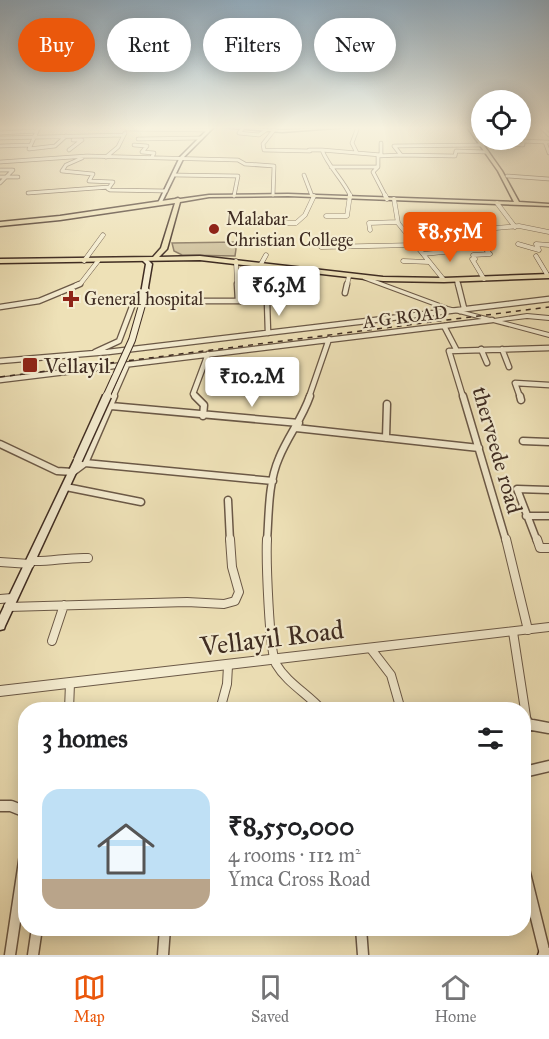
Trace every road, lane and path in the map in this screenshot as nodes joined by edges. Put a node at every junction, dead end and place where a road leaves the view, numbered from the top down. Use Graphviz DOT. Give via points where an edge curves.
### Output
graph roads {
  1 [pos="12,172"];
  2 [pos="68,172"];
  3 [pos="176,172"];
  4 [pos="274,172"];
  5 [pos="335,172"];
  6 [pos="373,172"];
  7 [pos="504,173"];
  8 [pos="1,174"];
  9 [pos="175,175"];
  10 [pos="304,175"];
  11 [pos="7,177"];
  12 [pos="18,177"];
  13 [pos="549,179"];
  14 [pos="0,183"];
  15 [pos="109,187"];
  16 [pos="166,191"];
  17 [pos="27,193"];
  18 [pos="273,195"];
  19 [pos="234,196"];
  20 [pos="313,196"];
  21 [pos="351,198"];
  22 [pos="178,199"];
  23 [pos="387,199"];
  24 [pos="394,199"];
  25 [pos="160,201"];
  26 [pos="497,203"];
  27 [pos="517,203"];
  28 [pos="549,205"];
  29 [pos="175,210"];
  30 [pos="326,216"];
  31 [pos="276,218"];
  32 [pos="398,222"];
  33 [pos="0,224"];
  34 [pos="515,226"];
  35 [pos="370,230"];
  36 [pos="470,232"];
  37 [pos="549,232"];
  38 [pos="103,235"];
  39 [pos="408,236"];
  40 [pos="466,238"];
  41 [pos="518,244"];
  42 [pos="549,244"];
  43 [pos="416,245"];
  44 [pos="321,247"];
  45 [pos="423,254"];
  46 [pos="266,255"];
  47 [pos="536,256"];
  48 [pos="155,258"];
  49 [pos="0,261"];
  50 [pos="84,261"];
  51 [pos="98,261"];
  52 [pos="147,261"];
  53 [pos="236,261"];
  54 [pos="403,261"];
  55 [pos="429,262"];
  56 [pos="261,264"];
  57 [pos="349,276"];
  58 [pos="549,276"];
  59 [pos="364,278"];
  60 [pos="484,279"];
  61 [pos="444,280"];
  62 [pos="457,280"];
  63 [pos="146,289"];
  64 [pos="345,293"];
  65 [pos="549,298"];
  66 [pos="238,301"];
  67 [pos="267,301"];
  68 [pos="274,301"];
  69 [pos="142,303"];
  70 [pos="0,307"];
  71 [pos="460,312"];
  72 [pos="549,313"];
  73 [pos="528,316"];
  74 [pos="549,318"];
  75 [pos="492,320"];
  76 [pos="444,326"];
  77 [pos="268,333"];
  78 [pos="549,335"];
  79 [pos="329,339"];
  80 [pos="549,348"];
  81 [pos="481,349"];
  82 [pos="502,349"];
  83 [pos="453,350"];
  84 [pos="88,354"];
  85 [pos="208,354"];
  86 [pos="0,361"];
  87 [pos="487,363"];
  88 [pos="127,365"];
  89 [pos="509,367"];
  90 [pos="0,380"];
  91 [pos="549,385"];
  92 [pos="521,400"];
  93 [pos="387,404"];
  94 [pos="111,406"];
  95 [pos="203,416"];
  96 [pos="297,426"];
  97 [pos="386,438"];
  98 [pos="524,441"];
  99 [pos="549,442"];
  100 [pos="0,444"];
  101 [pos="480,448"];
  102 [pos="82,462"];
  103 [pos="73,472"];
  104 [pos="273,481"];
  105 [pos="66,487"];
  106 [pos="549,490"];
  107 [pos="228,500"];
  108 [pos="141,502"];
  109 [pos="526,516"];
  110 [pos="549,516"];
  111 [pos="549,548"];
  112 [pos="88,558"];
  113 [pos="0,562"];
  114 [pos="30,562"];
  115 [pos="0,599"];
  116 [pos="10,602"];
  117 [pos="64,605"];
  118 [pos="0,626"];
  119 [pos="549,627"];
  120 [pos="528,630"];
  121 [pos="513,632"];
  122 [pos="52,641"];
  123 [pos="371,649"];
  124 [pos="274,661"];
  125 [pos="228,666"];
  126 [pos="70,683"];
  127 [pos="0,691"];
  128 [pos="69,702"];
  129 [pos="221,702"];
  130 [pos="315,702"];
  131 [pos="399,702"];
  132 [pos="522,702"];
  133 [pos="531,726"];
  134 [pos="549,728"];
  135 [pos="549,766"];
  136 [pos="531,770"];
  137 [pos="0,806"];
  138 [pos="18,809"];
  139 [pos="531,896"];
  140 [pos="18,902"];
  141 [pos="36,936"];
  142 [pos="164,936"];
  143 [pos="362,936"];
  144 [pos="10,955"];
  145 [pos="33,955"];
  146 [pos="163,955"];
  147 [pos="363,955"];
  148 [pos="546,955"];
  1 -- 11 [label="street"];
  2 -- 15 [label="street" via="93,174 89,181 113,182"];
  3 -- 9 [label="main road"];
  4 -- 18 [label="street"];
  5 -- 21 [label="street"];
  6 -- 23 [label="street"];
  7 -- 13 [label="street"];
  7 -- 27 [label="main road"];
  7 -- 27 [label="main road" via="514,187"];
  8 -- 11 [label="street"];
  9 -- 16 [label="main road"];
  9 -- 19 [label="street" via="238,176"];
  10 -- 20 [label="street"];
  11 -- 12 [label="street"];
  11 -- 14 [label="street"];
  15 -- 16 [label="street" via="118,191"];
  15 -- 17 [label="street"];
  16 -- 25 [label="main road"];
  18 -- 19 [label="main road"];
  18 -- 20 [label="main road"];
  19 -- 22 [label="main road"];
  20 -- 21 [label="main road"];
  20 -- 31 [label="street" via="305,215 296,223 276,223"];
  21 -- 23 [label="main road"];
  21 -- 30 [label="street" via="347,216"];
  22 -- 25 [label="main road"];
  22 -- 29 [label="main road"];
  23 -- 24 [label="main road"];
  24 -- 26 [label="main road"];
  24 -- 32 [label="street"];
  25 -- 29 [label="main road"];
  25 -- 33 [label="main road"];
  26 -- 27 [label="main road"];
  26 -- 34 [label="street"];
  27 -- 28 [label="main road"];
  29 -- 48 [label="main road" via="164,249"];
  32 -- 35 [label="street" via="369,223"];
  32 -- 39 [label="street"];
  34 -- 36 [label="street"];
  34 -- 37 [label="street"];
  36 -- 39 [label="street"];
  36 -- 60 [label="street" via="490,254 472,255"];
  38 -- 50 [label="street"];
  39 -- 43 [label="street"];
  40 -- 45 [label="street" via="449,239 454,251"];
  41 -- 42 [label="street" via="539,250 536,244"];
  43 -- 44 [label="street"];
  43 -- 45 [label="street"];
  45 -- 55 [label="street"];
  46 -- 56 [label="street"];
  47 -- 58 [label="street"];
  48 -- 52 [label="main road"];
  48 -- 53 [label="main road"];
  49 -- 50 [label="main road"];
  50 -- 51 [label="main road"];
  51 -- 52 [label="main road"];
  51 -- 70 [label="street" via="81,283 32,303"];
  52 -- 63 [label="main road"];
  53 -- 56 [label="main road"];
  53 -- 66 [label="street"];
  54 -- 55 [label="street"];
  55 -- 61 [label="street"];
  56 -- 57 [label="main road"];
  57 -- 59 [label="main road"];
  57 -- 64 [label="street"];
  58 -- 60 [label="main road"];
  59 -- 61 [label="main road"];
  59 -- 71 [label="street"];
  60 -- 62 [label="main road"];
  61 -- 62 [label="main road"];
  62 -- 71 [label="street" via="464,308"];
  63 -- 69 [label="main road"];
  63 -- 84 [label="street" via="136,296 119,341"];
  65 -- 71 [label="street"];
  66 -- 67 [label="street"];
  66 -- 69 [label="street"];
  67 -- 68 [label="street"];
  67 -- 77 [label="street"];
  69 -- 102 [label="main road, bridge" via="132,340"];
  71 -- 75 [label="street"];
  71 -- 77 [label="street"];
  72 -- 73 [label="street"];
  73 -- 74 [label="street"];
  73 -- 75 [label="street"];
  75 -- 76 [label="street, A G ROAD"];
  75 -- 78 [label="street"];
  76 -- 79 [label="street, A G ROAD"];
  76 -- 83 [label="street, therveede road"];
  77 -- 84 [label="street"];
  79 -- 85 [label="street, A G ROAD"];
  79 -- 96 [label="street"];
  80 -- 82 [label="street"];
  81 -- 82 [label="street"];
  81 -- 83 [label="street"];
  81 -- 87 [label="street"];
  82 -- 89 [label="street"];
  83 -- 101 [label="street, therveede road"];
  84 -- 86 [label="street"];
  85 -- 88 [label="street, A G ROAD"];
  85 -- 95 [label="street" via="193,394 204,405"];
  88 -- 90 [label="street, A G ROAD"];
  88 -- 94 [label="street"];
  91 -- 92 [label="street" via="515,383"];
  93 -- 97 [label="street"];
  94 -- 95 [label="street"];
  94 -- 102 [label="street"];
  95 -- 96 [label="street"];
  96 -- 97 [label="street"];
  96 -- 104 [label="street" via="278,459"];
  97 -- 101 [label="street"];
  98 -- 99 [label="street"];
  100 -- 103 [label="street" via="57,471"];
  101 -- 120 [label="street, therveede road"];
  102 -- 103 [label="main road"];
  102 -- 104 [label="street"];
  103 -- 105 [label="main road"];
  104 -- 124 [label="street" via="266,561"];
  105 -- 108 [label="street"];
  105 -- 114 [label="main road"];
  106 -- 109 [label="street" via="517,489"];
  107 -- 117 [label="street" via="232,567 238,592 235,601"];
  109 -- 110 [label="street"];
  109 -- 111 [label="street" via="540,548"];
  112 -- 114 [label="street"];
  113 -- 114 [label="street"];
  114 -- 116 [label="main road"];
  115 -- 116 [label="street"];
  116 -- 117 [label="street"];
  116 -- 118 [label="main road"];
  117 -- 122 [label="street"];
  119 -- 120 [label="street, Vellayil Road"];
  120 -- 121 [label="street, Vellayil Road"];
  121 -- 123 [label="street, Vellayil Road"];
  121 -- 132 [label="street"];
  123 -- 124 [label="street, Vellayil Road"];
  123 -- 131 [label="street" via="391,675"];
  124 -- 125 [label="street, Vellayil Road"];
  124 -- 130 [label="street" via="282,675"];
  125 -- 126 [label="street, Vellayil Road"];
  125 -- 129 [label="street"];
  126 -- 127 [label="street, Vellayil Road"];
  126 -- 128 [label="street"];
  133 -- 134 [label="street"];
  135 -- 136 [label="street"];
  137 -- 138 [label="street"];
  139 -- 148 [label="street"];
  140 -- 144 [label="street"];
  141 -- 145 [label="street"];
  142 -- 146 [label="street"];
  143 -- 147 [label="street"];
}
